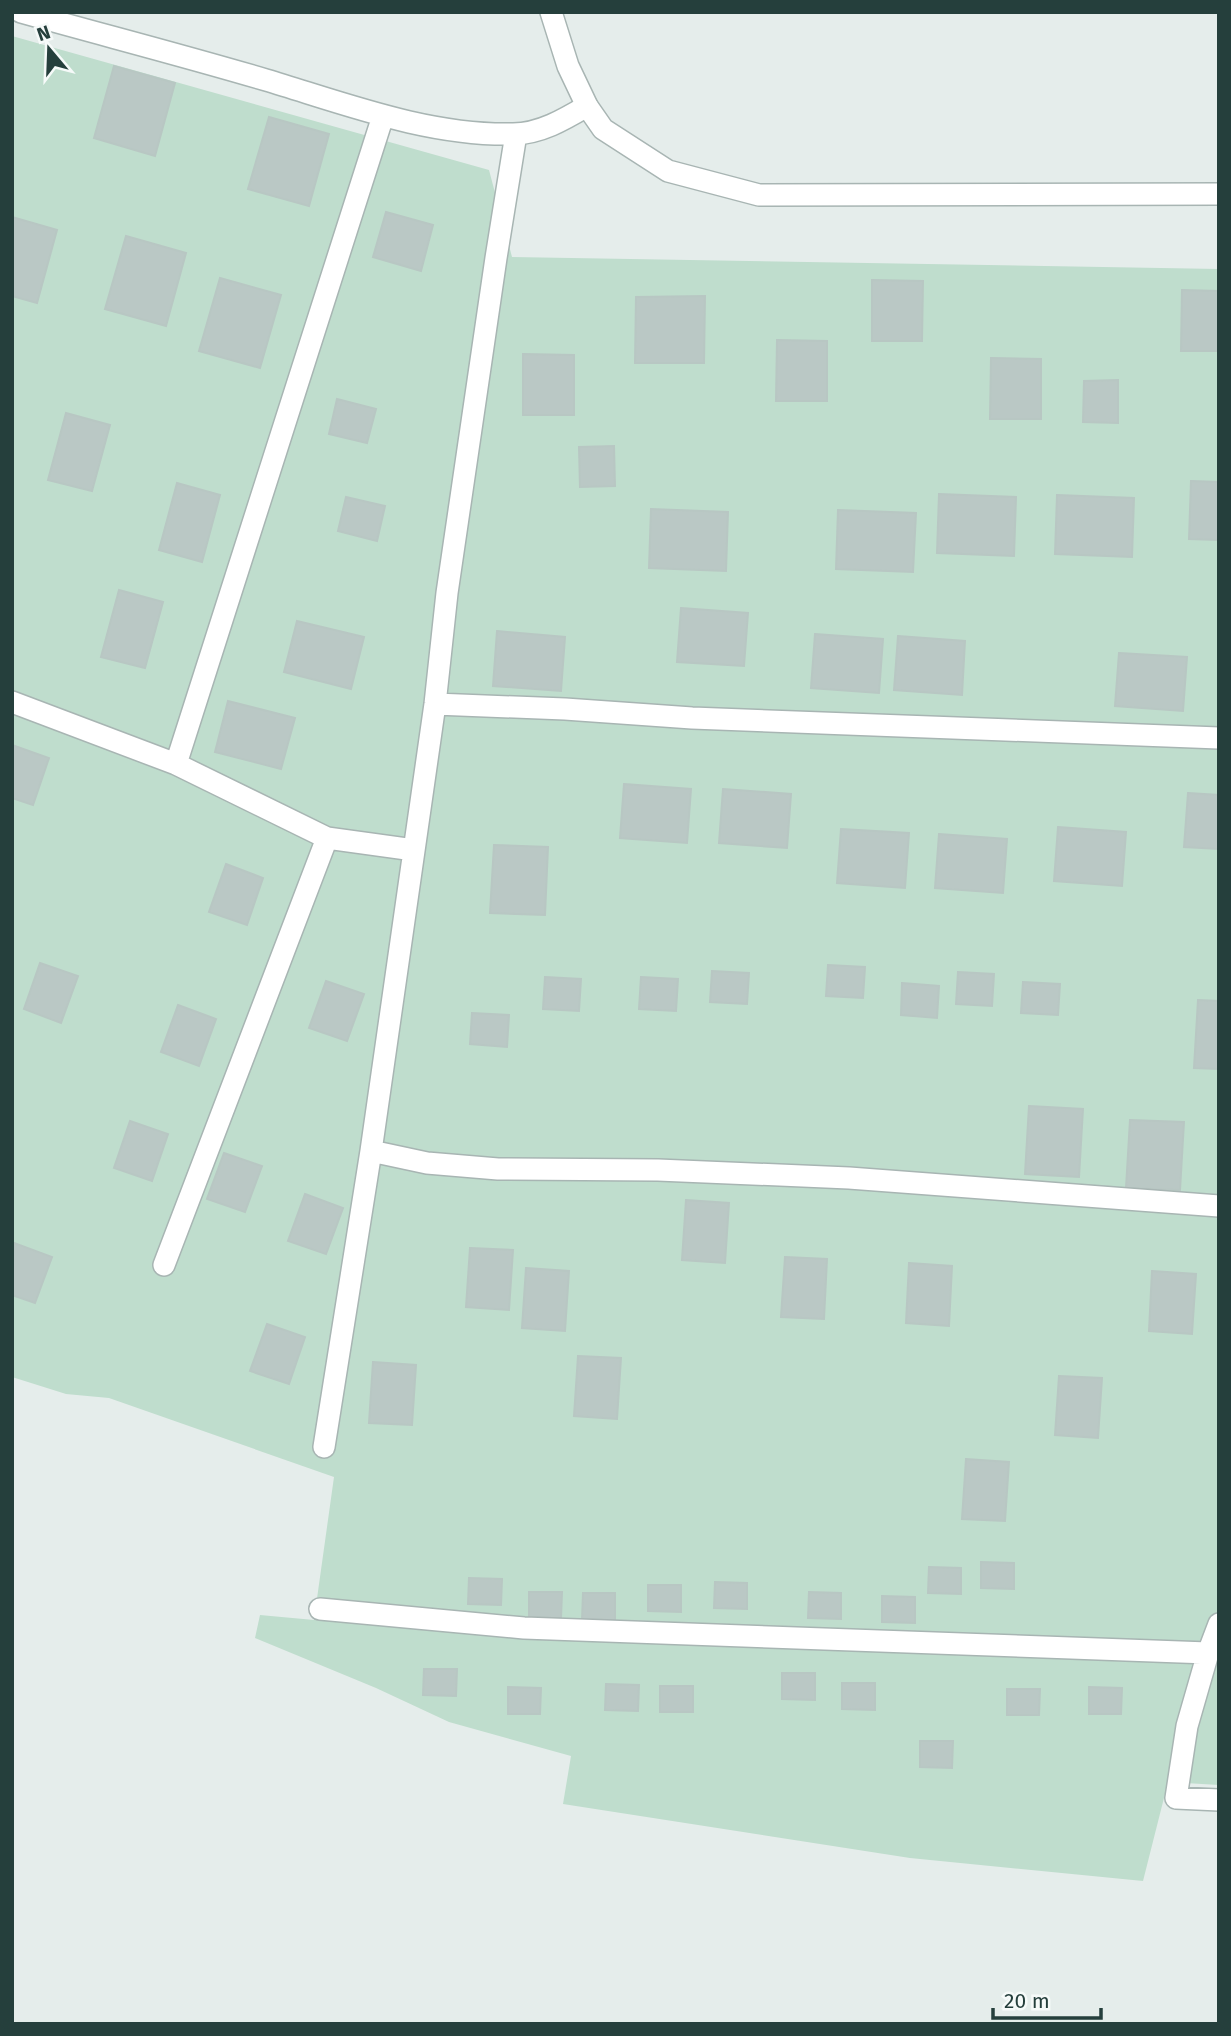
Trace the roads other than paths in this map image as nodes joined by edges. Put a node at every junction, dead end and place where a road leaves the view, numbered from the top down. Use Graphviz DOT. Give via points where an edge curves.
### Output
graph roads {
  1 [pos="21,12"];
  2 [pos="551,12"];
  3 [pos="587,106"];
  4 [pos="383,116"];
  5 [pos="516,134"];
  6 [pos="1219,194"];
  7 [pos="12,702"];
  8 [pos="435,704"];
  9 [pos="1219,738"];
  10 [pos="176,764"];
  11 [pos="327,838"];
  12 [pos="414,850"];
  13 [pos="371,1151"];
  14 [pos="1219,1206"];
  15 [pos="164,1265"];
  16 [pos="324,1447"];
  17 [pos="320,1609"];
  18 [pos="1219,1623"];
  19 [pos="1208,1653"];
  20 [pos="1219,1800"];
  1 -- 4 [label="street"];
  2 -- 3 [label="street"];
  3 -- 5 [label="street" via="555,124"];
  3 -- 6 [label="street" via="603,129 668,171 759,195"];
  4 -- 5 [label="street" via="471,132"];
  4 -- 10 [label="street"];
  5 -- 8 [label="street" via="447,593"];
  7 -- 10 [label="street"];
  8 -- 9 [label="street"];
  8 -- 12 [label="street"];
  10 -- 11 [label="street"];
  11 -- 12 [label="street"];
  11 -- 15 [label="street"];
  12 -- 13 [label="street"];
  13 -- 14 [label="street" via="427,1163 498,1169 849,1178"];
  13 -- 16 [label="street"];
  17 -- 19 [label="street" via="524,1628"];
  18 -- 19 [label="street"];
  19 -- 20 [label="street" via="1187,1726 1176,1798"];
}
